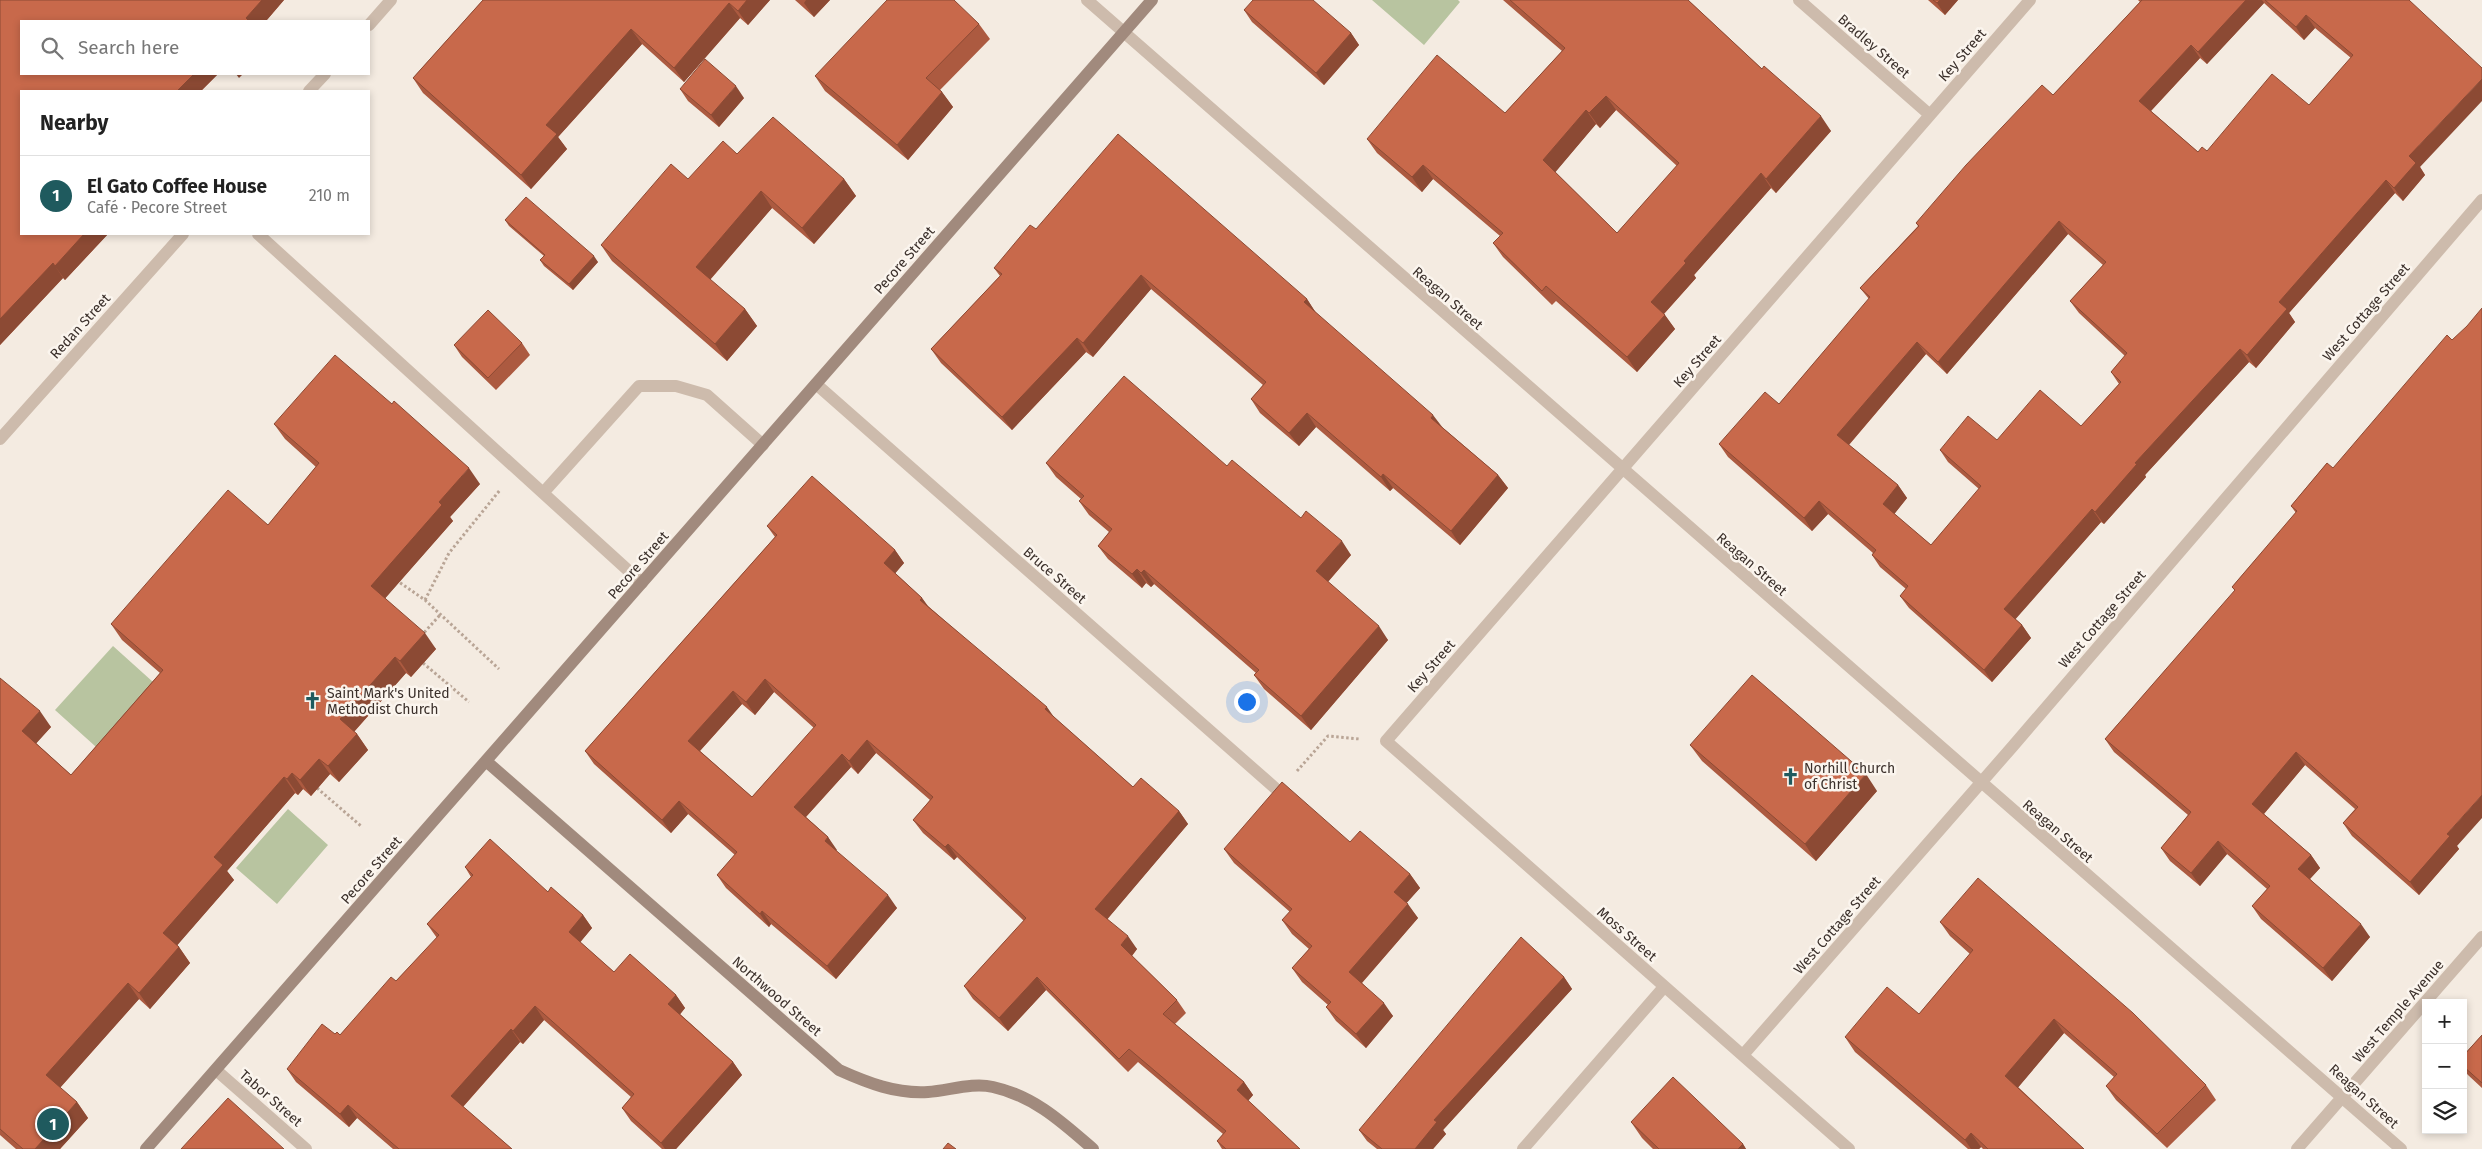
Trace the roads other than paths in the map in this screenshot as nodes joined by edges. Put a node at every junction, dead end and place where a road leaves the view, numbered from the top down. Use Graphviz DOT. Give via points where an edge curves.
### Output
graph roads {
  1 [pos="391,0"];
  2 [pos="1086,0"];
  3 [pos="1152,0"];
  4 [pos="1799,0"];
  5 [pos="2030,0"];
  6 [pos="370,24"];
  7 [pos="1123,32"];
  8 [pos="324,75"];
  9 [pos="311,90"];
  10 [pos="1930,115"];
  11 [pos="2482,200"];
  12 [pos="182,235"];
  13 [pos="259,235"];
  14 [pos="816,384"];
  15 [pos="0,439"];
  16 [pos="763,445"];
  17 [pos="1621,470"];
  18 [pos="543,493"];
  19 [pos="642,583"];
  20 [pos="1386,741"];
  21 [pos="486,761"];
  22 [pos="1980,783"];
  23 [pos="1275,788"];
  24 [pos="2482,938"];
  25 [pos="1664,987"];
  26 [pos="1743,1055"];
  27 [pos="216,1070"];
  28 [pos="2343,1097"];
  29 [pos="146,1149"];
  30 [pos="306,1149"];
  31 [pos="1093,1149"];
  32 [pos="1524,1149"];
  33 [pos="1849,1149"];
  34 [pos="2297,1149"];
  35 [pos="2401,1149"];
  1 -- 6 [label="street"];
  2 -- 7 [label="street, Reagan Street"];
  3 -- 7 [label="street, Pecore Street"];
  4 -- 10 [label="street, Bradley Street"];
  5 -- 10 [label="street, Key Street"];
  7 -- 14 [label="street, Pecore Street"];
  7 -- 17 [label="street, Reagan Street"];
  8 -- 9 [label="street"];
  10 -- 17 [label="street, Key Street"];
  11 -- 22 [label="street, West Cottage Street"];
  12 -- 15 [label="street, Redan Street"];
  13 -- 18 [label="street"];
  14 -- 16 [label="street, Pecore Street"];
  14 -- 23 [label="street, Bruce Street"];
  16 -- 18 [label="street" via="707,395 676,386 638,386"];
  16 -- 19 [label="street, Pecore Street"];
  17 -- 20 [label="street, Key Street"];
  17 -- 22 [label="street, Reagan Street"];
  18 -- 19 [label="street"];
  19 -- 21 [label="street, Pecore Street"];
  20 -- 25 [label="street, Moss Street"];
  21 -- 27 [label="street, Pecore Street"];
  21 -- 31 [label="street, Northwood Street" via="839,1070 869,1083 900,1091 928,1092 991,1086 1024,1096 1050,1112"];
  22 -- 26 [label="street, West Cottage Street"];
  22 -- 28 [label="street, Reagan Street"];
  24 -- 28 [label="street, West Temple Avenue"];
  25 -- 26 [label="street, Moss Street"];
  25 -- 32 [label="street"];
  26 -- 33 [label="street, Moss Street"];
  27 -- 29 [label="street, Pecore Street"];
  27 -- 30 [label="street, Tabor Street"];
  28 -- 34 [label="street, West Temple Avenue"];
  28 -- 35 [label="street, Reagan Street"];
}
